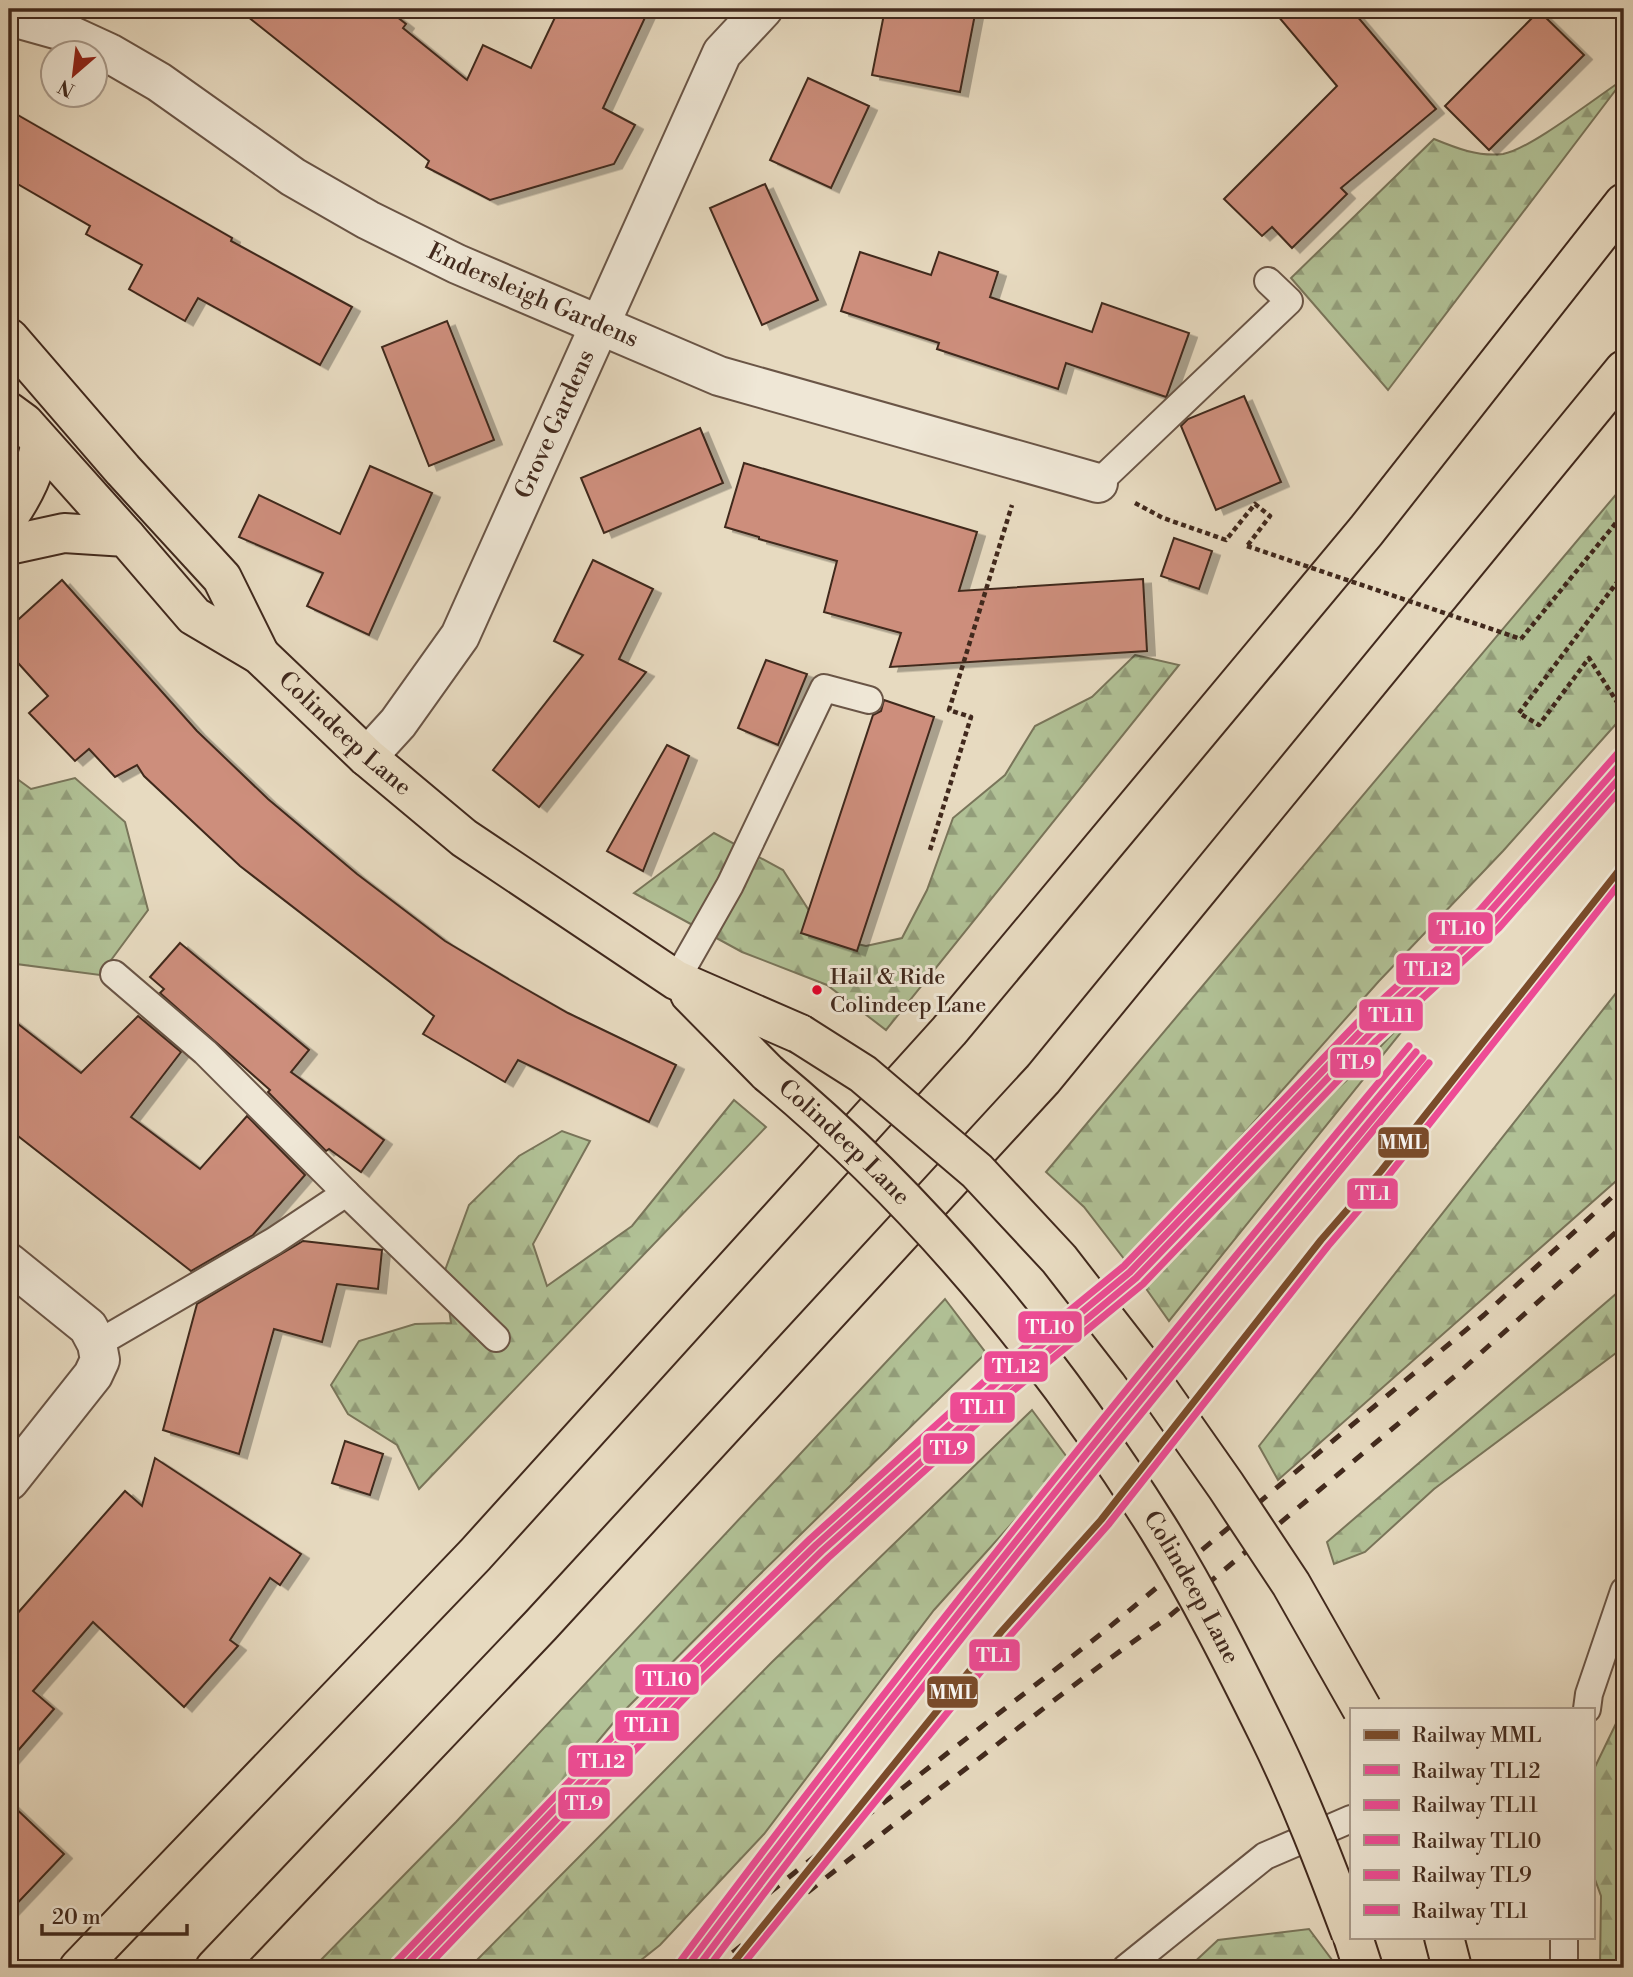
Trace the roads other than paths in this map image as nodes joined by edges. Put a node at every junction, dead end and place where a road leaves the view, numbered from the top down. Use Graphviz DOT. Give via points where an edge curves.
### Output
graph roads {
  1 [pos="763,9"];
  2 [pos="9,16"];
  3 [pos="1624,203"];
  4 [pos="1268,281"];
  5 [pos="600,324"];
  6 [pos="9,338"];
  7 [pos="1624,370"];
  8 [pos="9,412"];
  9 [pos="41,443"];
  10 [pos="1097,483"];
  11 [pos="9,516"];
  12 [pos="126,537"];
  13 [pos="9,545"];
  14 [pos="260,655"];
  15 [pos="869,699"];
  16 [pos="367,757"];
  17 [pos="114,974"];
  18 [pos="676,980"];
  19 [pos="346,1193"];
  20 [pos="9,1263"];
  21 [pos="496,1338"];
  22 [pos="97,1344"];
  23 [pos="9,1481"];
  24 [pos="1624,1591"];
  25 [pos="1361,1708"];
  26 [pos="1587,1708"];
  27 [pos="1350,1819"];
  28 [pos="1350,1930"];
  29 [pos="1353,1938"];
  30 [pos="1564,1938"];
  31 [pos="79,1968"];
  32 [pos="215,1968"];
  33 [pos="1126,1968"];
  34 [pos="1363,1968"];
  35 [pos="1563,1968"];
  1 -- 5 [label="street, Grove Gardens" via="722,53"];
  2 -- 5 [label="street, Endersleigh Gardens" via="59,30 119,59 293,177 368,220 457,264"];
  3 -- 31 [label="main road" via="1366,531 949,1031 475,1555"];
  4 -- 10 [label="lane" via="1289,301"];
  5 -- 10 [label="street, Endersleigh Gardens" via="719,376"];
  5 -- 16 [label="street, Grove Gardens" via="460,636 398,723"];
  6 -- 14 [label="main road" via="222,578"];
  7 -- 32 [label="main road" via="1043,1079 541,1625"];
  8 -- 9 [label="main road, Colindeep Lane"];
  9 -- 11 [label="main road" via="25,494"];
  9 -- 12 [label="main road, Colindeep Lane"];
  12 -- 13 [label="main road" via="64,533"];
  12 -- 14 [label="main road, Colindeep Lane" via="194,615"];
  14 -- 16 [label="main road, Colindeep Lane"];
  15 -- 18 [label="lane" via="824,688 730,885"];
  16 -- 18 [label="main road, Colindeep Lane" via="464,838"];
  17 -- 19 [label="lane" via="205,1052"];
  18 -- 25 [label="main road, Colindeep Lane, bridge" via="800,1034 863,1074 977,1171 1059,1259 1139,1362 1291,1584"];
  18 -- 28 [label="main road, Colindeep Lane, bridge" via="935,1233 1008,1316 1091,1429 1158,1529 1214,1628 1269,1735"];
  19 -- 21 [label="lane"];
  19 -- 22 [label="lane" via="274,1241"];
  20 -- 22 [label="street" via="88,1327"];
  22 -- 23 [label="street" via="100,1360 93,1375"];
  24 -- 26 [label="lane"];
  27 -- 33 [label="lane" via="1265,1856"];
  29 -- 34 [label="main road, Colindeep Lane"];
  30 -- 35 [label="lane"];
}
